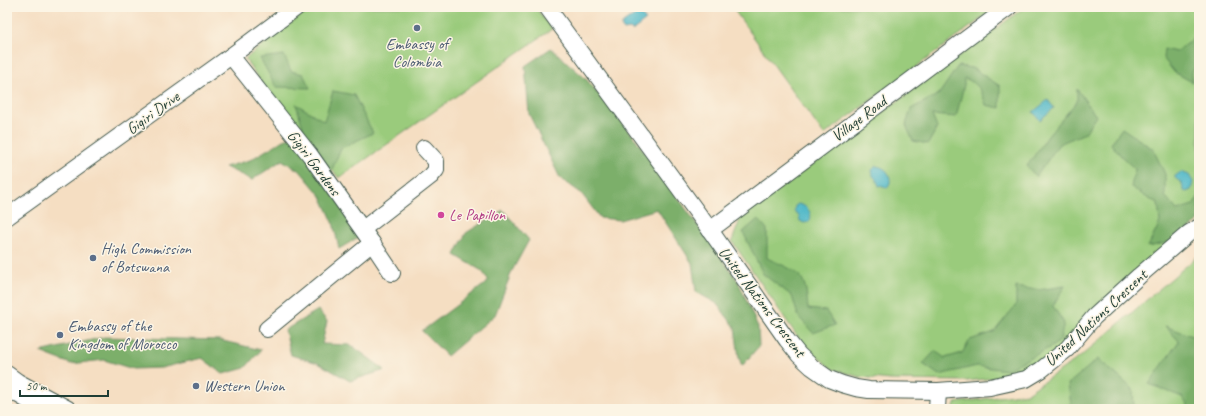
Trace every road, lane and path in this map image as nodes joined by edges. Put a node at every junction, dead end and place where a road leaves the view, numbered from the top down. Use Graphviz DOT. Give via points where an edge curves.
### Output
graph roads {
  1 [pos="297,7"];
  2 [pos="1009,7"];
  3 [pos="553,9"];
  4 [pos="231,56"];
  5 [pos="424,148"];
  6 [pos="7,217"];
  7 [pos="1199,227"];
  8 [pos="362,229"];
  9 [pos="710,230"];
  10 [pos="372,243"];
  11 [pos="392,273"];
  12 [pos="267,329"];
  13 [pos="7,374"];
  14 [pos="7,388"];
  15 [pos="938,391"];
  16 [pos="42,409"];
  17 [pos="68,409"];
  18 [pos="937,409"];
  1 -- 4 [label="street, Gigiri Drive"];
  2 -- 9 [label="street, Village Road"];
  3 -- 9 [label="street, United Nations Crescent"];
  4 -- 6 [label="street, Gigiri Drive"];
  4 -- 8 [label="street, Gigiri Gardens" via="310,155"];
  5 -- 8 [label="street" via="436,161 436,170"];
  7 -- 15 [label="street, United Nations Crescent" via="1139,276 1094,317 1067,349 1041,370 1026,379 990,387"];
  8 -- 10 [label="street, Gigiri Gardens"];
  9 -- 15 [label="street, United Nations Crescent" via="785,338 812,368 829,379 856,388"];
  10 -- 11 [label="street, Gigiri Gardens"];
  10 -- 12 [label="street"];
  13 -- 17 [label="street"];
  14 -- 16 [label="street"];
  15 -- 18 [label="street"];
}
